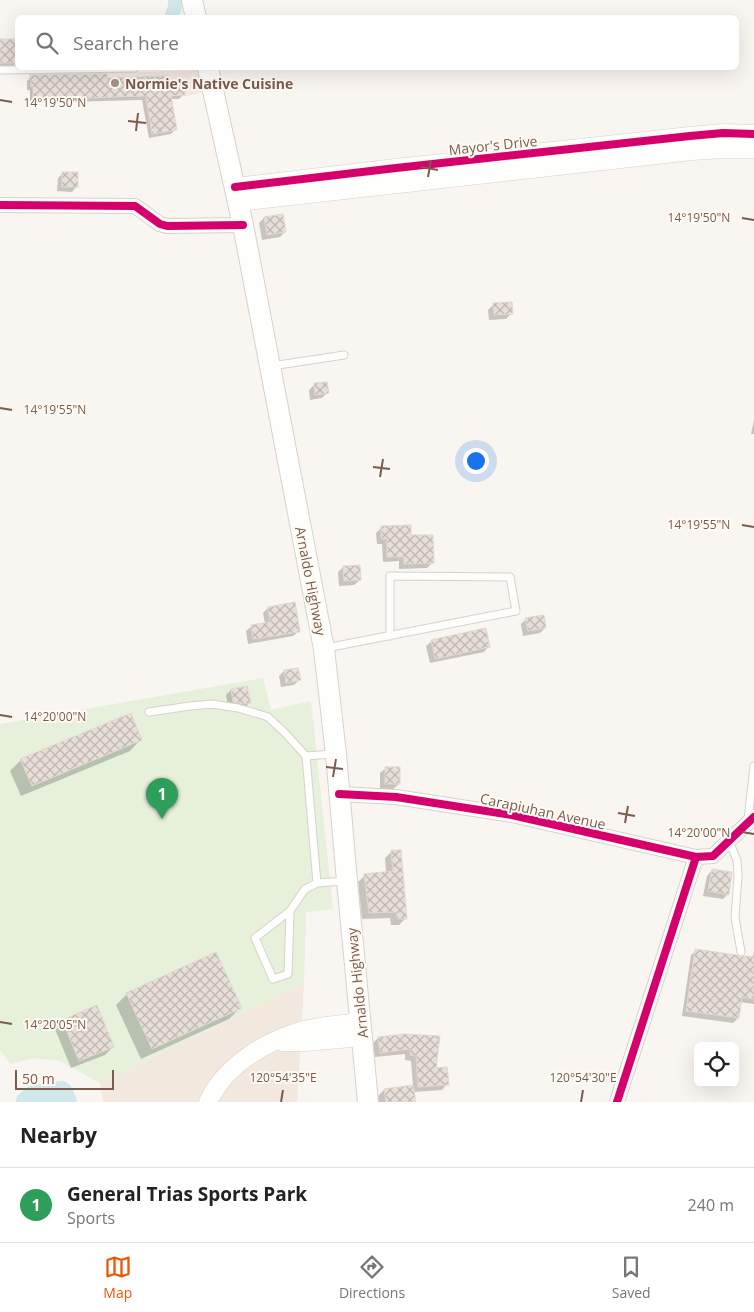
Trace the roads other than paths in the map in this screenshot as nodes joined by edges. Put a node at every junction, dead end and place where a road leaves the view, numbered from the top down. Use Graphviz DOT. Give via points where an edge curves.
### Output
graph roads {
  1 [pos="192,0"];
  2 [pos="195,15"];
  3 [pos="0,70"];
  4 [pos="15,70"];
  5 [pos="208,70"];
  6 [pos="754,134"];
  7 [pos="754,149"];
  8 [pos="616,152"];
  9 [pos="237,195"];
  10 [pos="0,205"];
  11 [pos="243,225"];
  12 [pos="344,355"];
  13 [pos="270,366"];
  14 [pos="390,636"];
  15 [pos="324,649"];
  16 [pos="149,712"];
  17 [pos="336,754"];
  18 [pos="306,756"];
  19 [pos="754,766"];
  20 [pos="339,794"];
  21 [pos="751,820"];
  22 [pos="730,841"];
  23 [pos="696,857"];
  24 [pos="346,881"];
  25 [pos="317,883"];
  26 [pos="290,911"];
  27 [pos="741,952"];
  28 [pos="362,1029"];
  29 [pos="208,1102"];
  30 [pos="368,1102"];
  31 [pos="617,1102"];
  1 -- 2 [label="main road"];
  3 -- 4 [label="lane"];
  5 -- 9 [label="main road, Arnaldo Highway"];
  6 -- 8 [label="street, Mayor's Drive" via="707,134"];
  7 -- 8 [label="street, Mayor's Drive"];
  8 -- 9 [label="street, Mayor's Drive" via="396,168"];
  9 -- 11 [label="main road, Arnaldo Highway"];
  10 -- 11 [label="street" via="135,206 167,226"];
  11 -- 13 [label="main road, Arnaldo Highway"];
  12 -- 13 [label="lane"];
  13 -- 15 [label="main road, Arnaldo Highway"];
  14 -- 14 [label="lane" via="516,611 510,577 390,576"];
  14 -- 15 [label="lane"];
  15 -- 17 [label="main road, Arnaldo Highway"];
  16 -- 18 [label="lane" via="212,704 257,713 268,718"];
  17 -- 18 [label="lane"];
  17 -- 20 [label="main road, Arnaldo Highway"];
  18 -- 25 [label="lane"];
  19 -- 21 [label="lane"];
  20 -- 23 [label="street, Carapiuhan Avenue" via="396,797 512,816"];
  20 -- 24 [label="main road, Arnaldo Highway"];
  21 -- 22 [label="street, Carapiuhan Avenue"];
  22 -- 23 [label="street, Carapiuhan Avenue" via="713,856"];
  22 -- 27 [label="lane" via="737,860 735,917"];
  23 -- 31 [label="street"];
  24 -- 25 [label="lane"];
  24 -- 28 [label="main road, Arnaldo Highway"];
  25 -- 26 [label="lane" via="305,889"];
  26 -- 26 [label="lane" via="255,938 272,979 288,974"];
  28 -- 29 [label="street" via="304,1030 272,1042 235,1066 221,1080"];
  28 -- 30 [label="main road, Arnaldo Highway"];
}
